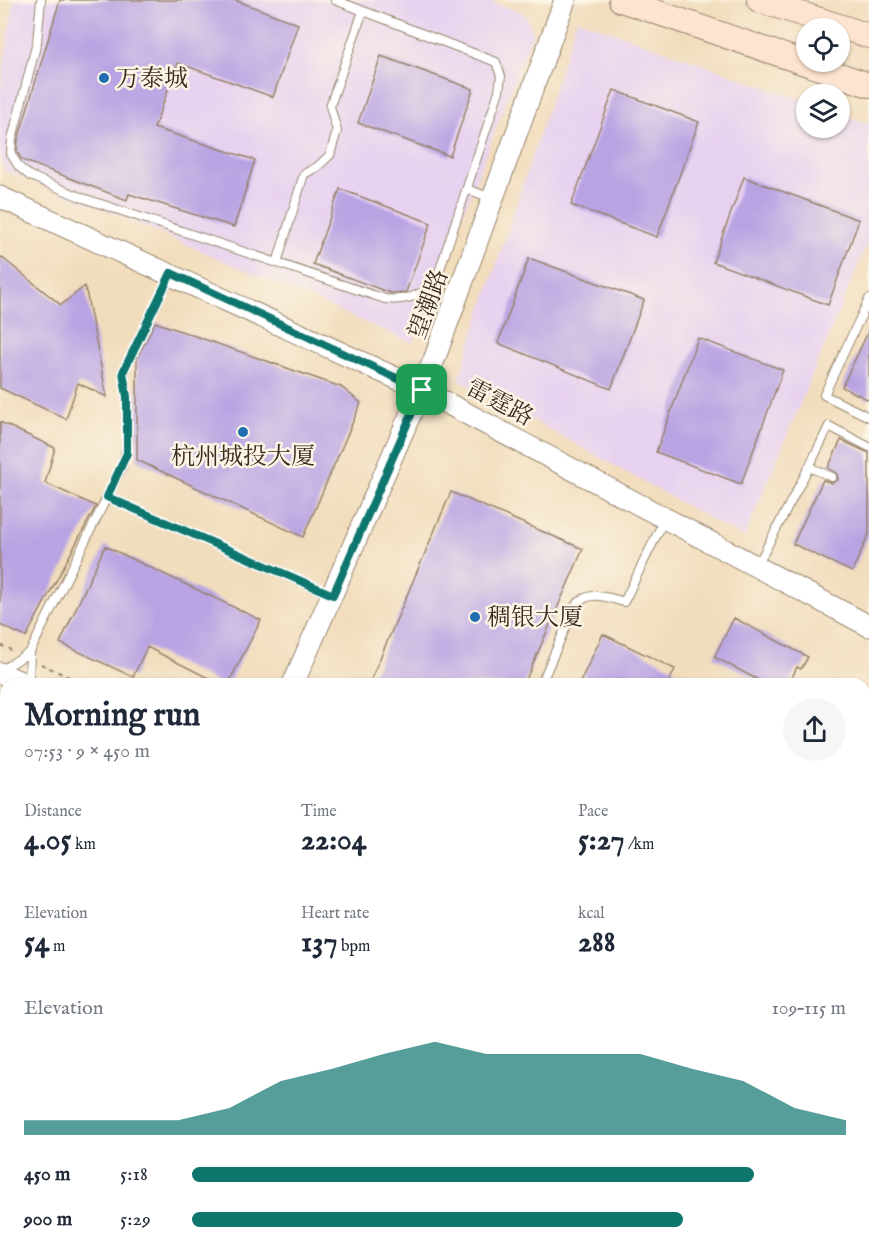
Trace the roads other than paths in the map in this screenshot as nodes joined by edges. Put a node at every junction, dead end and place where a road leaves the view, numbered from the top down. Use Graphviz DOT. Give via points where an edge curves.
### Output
graph roads {
  1 [pos="41,0"];
  2 [pos="335,0"];
  3 [pos="564,0"];
  4 [pos="621,0"];
  5 [pos="759,0"];
  6 [pos="363,11"];
  7 [pos="869,36"];
  8 [pos="869,85"];
  9 [pos="467,189"];
  10 [pos="0,197"];
  11 [pos="492,199"];
  12 [pos="277,263"];
  13 [pos="171,273"];
  14 [pos="869,299"];
  15 [pos="422,390"];
  16 [pos="869,417"];
  17 [pos="869,447"];
  18 [pos="809,467"];
  19 [pos="832,477"];
  20 [pos="107,497"];
  21 [pos="665,518"];
  22 [pos="756,566"];
  23 [pos="333,595"];
  24 [pos="869,626"];
  25 [pos="30,652"];
  26 [pos="0,672"];
  27 [pos="28,678"];
  28 [pos="296,678"];
  29 [pos="544,678"];
  1 -- 12 [label="lane" via="37,42 12,139 11,154 19,167 30,176 83,198"];
  2 -- 6 [label="lane"];
  3 -- 11 [label="street, 望潮路"];
  4 -- 8 [label="main road"];
  5 -- 7 [label="main road"];
  6 -- 9 [label="lane" via="496,62 501,76 499,91"];
  6 -- 12 [label="lane" via="330,106 337,131 330,155 304,174"];
  9 -- 11 [label="lane"];
  9 -- 12 [label="lane" via="435,284 403,301 385,299"];
  10 -- 13 [label="street, 雷霆路"];
  11 -- 15 [label="street, 望潮路"];
  13 -- 15 [label="street, 雷霆路"];
  13 -- 20 [label="lane" via="123,372 127,453"];
  14 -- 16 [label="lane" via="824,395"];
  15 -- 21 [label="street, 雷霆路"];
  15 -- 23 [label="street, 望潮路"];
  17 -- 18 [label="lane" via="829,426"];
  18 -- 19 [label="lane"];
  18 -- 22 [label="lane"];
  20 -- 23 [label="lane"];
  20 -- 25 [label="lane"];
  21 -- 22 [label="street, 雷霆路"];
  21 -- 29 [label="lane" via="624,602 597,595 582,598 575,606"];
  22 -- 24 [label="street, 雷霆路"];
  23 -- 28 [label="street, 望潮路"];
  25 -- 26 [label="lane"];
  25 -- 27 [label="lane"];
}
